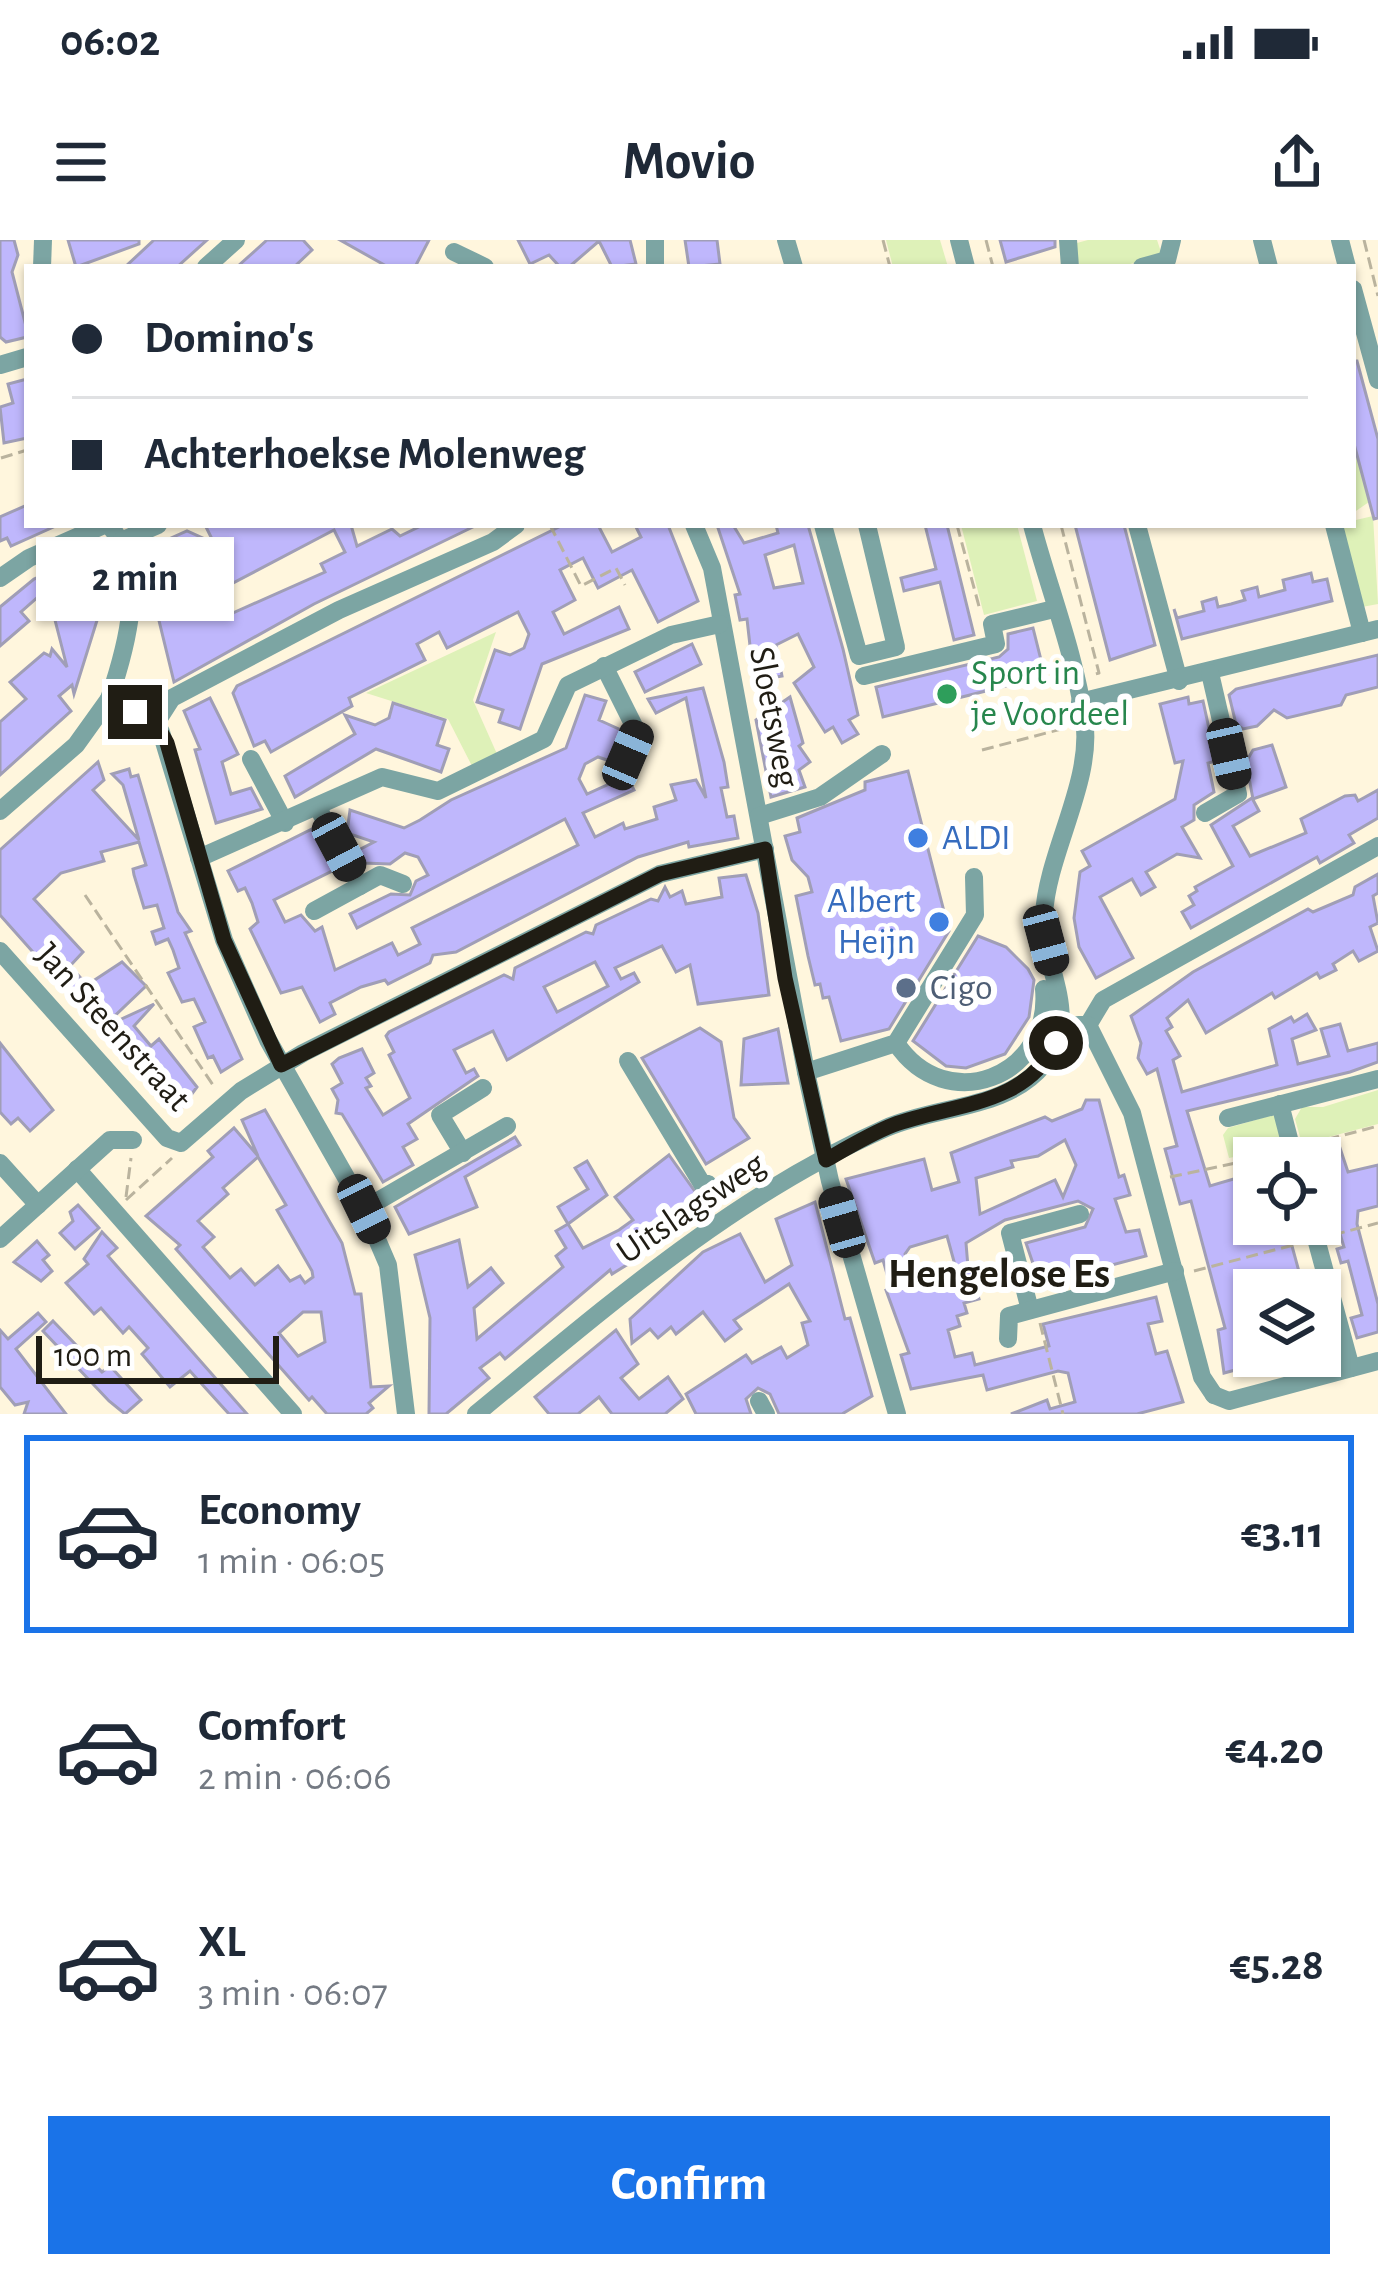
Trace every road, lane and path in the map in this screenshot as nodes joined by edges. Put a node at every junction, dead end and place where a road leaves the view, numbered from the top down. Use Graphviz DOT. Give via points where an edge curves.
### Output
graph roads {
  1 [pos="236,240"];
  2 [pos="1172,240"];
  3 [pos="1364,240"];
  4 [pos="209,264"];
  5 [pos="1153,264"];
  6 [pos="1378,298"];
  7 [pos="1356,301"];
  8 [pos="1378,380"];
  9 [pos="512,528"];
  10 [pos="552,528"];
  11 [pos="695,528"];
  12 [pos="824,528"];
  13 [pos="868,528"];
  14 [pos="958,528"];
  15 [pos="1034,528"];
  16 [pos="1062,528"];
  17 [pos="1138,528"];
  18 [pos="1335,528"];
  19 [pos="111,530"];
  20 [pos="0,578"];
  21 [pos="625,585"];
  22 [pos="1054,609"];
  23 [pos="982,619"];
  24 [pos="720,624"];
  25 [pos="1370,631"];
  26 [pos="604,666"];
  27 [pos="1210,673"];
  28 [pos="864,676"];
  29 [pos="1074,679"];
  30 [pos="1178,681"];
  31 [pos="109,699"];
  32 [pos="1080,702"];
  33 [pos="156,723"];
  34 [pos="1071,727"];
  35 [pos="982,750"];
  36 [pos="882,754"];
  37 [pos="628,755"];
  38 [pos="251,759"];
  39 [pos="318,808"];
  40 [pos="0,811"];
  41 [pos="1205,814"];
  42 [pos="759,816"];
  43 [pos="285,823"];
  44 [pos="1378,846"];
  45 [pos="765,849"];
  46 [pos="199,858"];
  47 [pos="974,877"];
  48 [pos="404,884"];
  49 [pos="360,886"];
  50 [pos="86,895"];
  51 [pos="314,911"];
  52 [pos="0,951"];
  53 [pos="1044,989"];
  54 [pos="1061,1025"];
  55 [pos="1088,1025"];
  56 [pos="894,1049"];
  57 [pos="628,1061"];
  58 [pos="281,1065"];
  59 [pos="806,1072"];
  60 [pos="1378,1079"];
  61 [pos="483,1088"];
  62 [pos="226,1104"];
  63 [pos="1280,1104"];
  64 [pos="1228,1118"];
  65 [pos="507,1126"];
  66 [pos="1378,1126"];
  67 [pos="1289,1137"];
  68 [pos="1341,1138"];
  69 [pos="133,1140"];
  70 [pos="181,1143"];
  71 [pos="463,1153"];
  72 [pos="826,1160"];
  73 [pos="0,1163"];
  74 [pos="1233,1163"];
  75 [pos="77,1169"];
  76 [pos="1151,1183"];
  77 [pos="38,1205"];
  78 [pos="364,1209"];
  79 [pos="116,1210"];
  80 [pos="1080,1214"];
  81 [pos="724,1218"];
  82 [pos="1378,1223"];
  83 [pos="1341,1228"];
  84 [pos="0,1239"];
  85 [pos="1274,1245"];
  86 [pos="1318,1245"];
  87 [pos="1174,1271"];
  88 [pos="1033,1309"];
  89 [pos="1008,1339"];
  90 [pos="1378,1361"];
  91 [pos="1352,1368"];
  92 [pos="1214,1395"];
  93 [pos="895,1408"];
  94 [pos="293,1414"];
  95 [pos="406,1414"];
  96 [pos="477,1414"];
  97 [pos="872,1414"];
  98 [pos="1063,1414"];
  99 [pos="1201,1414"];
  1 -- 4 [label="street"];
  2 -- 5 [label="street" via="1167,260"];
  3 -- 6 [label="path"];
  7 -- 8 [label="street"];
  9 -- 33 [label="street" via="168,702"];
  10 -- 21 [label="path" via="581,586 616,568"];
  11 -- 24 [label="street, Sloetsweg" via="712,568"];
  12 -- 13 [label="street" via="860,656 896,647"];
  14 -- 23 [label="path"];
  15 -- 22 [label="street"];
  16 -- 29 [label="path" via="1100,673"];
  17 -- 30 [label="street"];
  18 -- 25 [label="street"];
  19 -- 20 [label="street" via="29,558"];
  19 -- 31 [label="street" via="129,620"];
  22 -- 28 [label="street" via="992,624 996,644"];
  22 -- 29 [label="street"];
  24 -- 26 [label="street" via="671,635"];
  24 -- 42 [label="street, Sloetsweg"];
  25 -- 27 [label="street"];
  26 -- 37 [label="street" via="638,732"];
  26 -- 39 [label="street" via="568,685 548,733 523,749 438,790 382,777"];
  27 -- 30 [label="street"];
  27 -- 41 [label="street" via="1238,794"];
  29 -- 32 [label="street"];
  30 -- 32 [label="street"];
  31 -- 33 [label="street"];
  31 -- 40 [label="street" via="76,745"];
  32 -- 54 [label="street" via="1083,749 1044,919"];
  33 -- 46 [label="street"];
  34 -- 35 [label="path"];
  36 -- 42 [label="street" via="820,797"];
  38 -- 43 [label="street"];
  39 -- 43 [label="street"];
  39 -- 49 [label="street"];
  42 -- 45 [label="street, Sloetsweg"];
  43 -- 46 [label="street"];
  44 -- 55 [label="street" via="1103,1000"];
  45 -- 58 [label="street" via="660,874"];
  45 -- 59 [label="street, Sloetsweg"];
  46 -- 58 [label="street" via="224,940"];
  47 -- 56 [label="street" via="975,915"];
  48 -- 49 [label="street" via="380,874"];
  49 -- 51 [label="street"];
  50 -- 62 [label="path"];
  52 -- 70 [label="street, Jan Steenstraat" via="155,1125"];
  53 -- 56 [label="street" via="1034,1046 993,1079 945,1083"];
  54 -- 55 [label="street"];
  54 -- 72 [label="street, Uitslagsweg" via="1048,1059 1013,1091 889,1126"];
  55 -- 76 [label="street" via="1132,1113"];
  56 -- 59 [label="street"];
  57 -- 81 [label="street"];
  58 -- 62 [label="street"];
  58 -- 78 [label="street"];
  59 -- 72 [label="street, Sloetsweg"];
  60 -- 63 [label="street"];
  61 -- 71 [label="street" via="440,1115"];
  62 -- 70 [label="street"];
  63 -- 64 [label="street"];
  63 -- 67 [label="street"];
  65 -- 71 [label="street"];
  66 -- 68 [label="path"];
  69 -- 75 [label="street" via="110,1140"];
  70 -- 79 [label="path"];
  71 -- 78 [label="street"];
  72 -- 81 [label="street, Uitslagsweg"];
  72 -- 93 [label="street, Sloetsweg"];
  73 -- 77 [label="street"];
  74 -- 76 [label="path"];
  75 -- 77 [label="street"];
  75 -- 79 [label="street"];
  76 -- 87 [label="street"];
  77 -- 84 [label="street"];
  78 -- 95 [label="street" via="394,1290"];
  79 -- 94 [label="street"];
  80 -- 88 [label="street" via="1010,1233"];
  81 -- 96 [label="street, Uitslagsweg"];
  82 -- 83 [label="path"];
  85 -- 87 [label="path"];
  86 -- 91 [label="street"];
  87 -- 88 [label="street"];
  87 -- 92 [label="street"];
  88 -- 89 [label="street" via="1009,1316"];
  88 -- 98 [label="path"];
  90 -- 91 [label="street"];
  91 -- 92 [label="street" via="1229,1401"];
  92 -- 99 [label="street"];
  93 -- 97 [label="street"];
}
